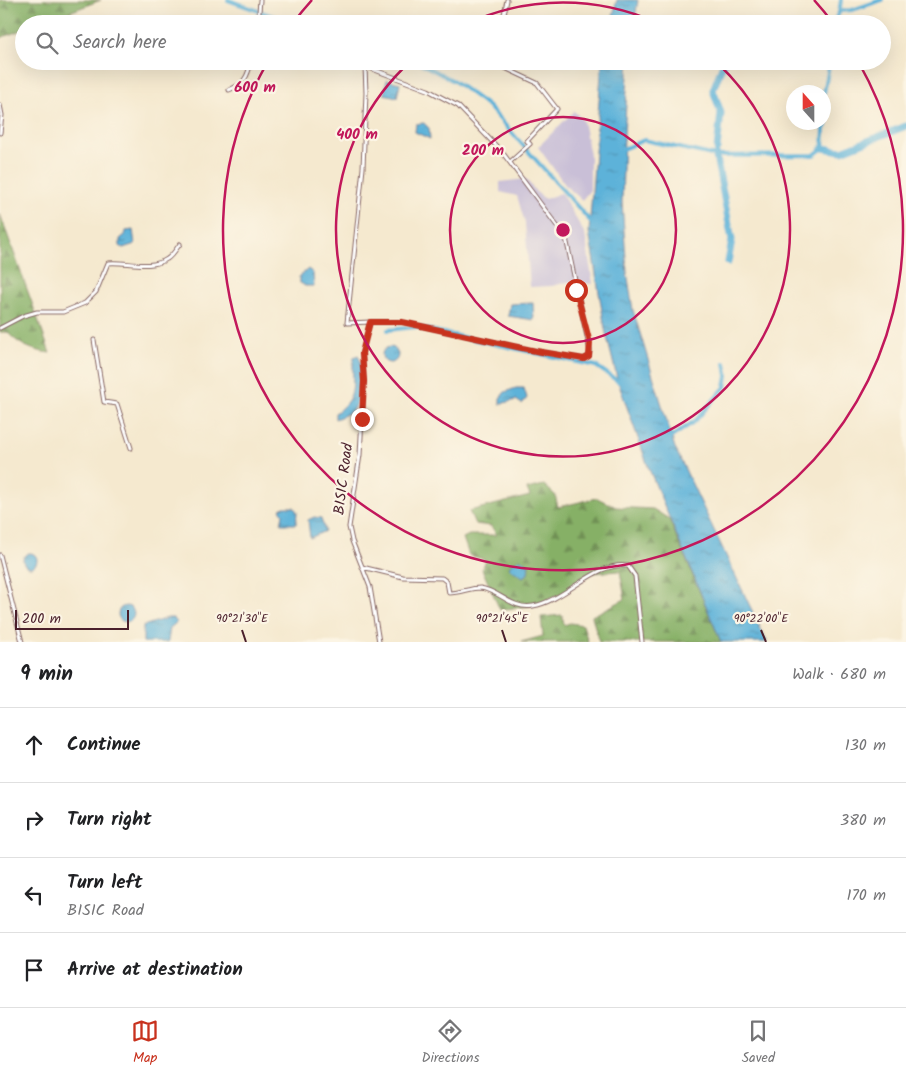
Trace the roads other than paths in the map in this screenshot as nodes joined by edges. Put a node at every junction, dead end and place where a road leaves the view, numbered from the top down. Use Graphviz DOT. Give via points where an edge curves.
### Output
graph roads {
  1 [pos="507,0"];
  2 [pos="260,1"];
  3 [pos="257,15"];
  4 [pos="504,15"];
  5 [pos="248,70"];
  6 [pos="365,70"];
  7 [pos="376,70"];
  8 [pos="510,70"];
  9 [pos="229,90"];
  10 [pos="0,105"];
  11 [pos="0,133"];
  12 [pos="510,162"];
  13 [pos="180,244"];
  14 [pos="370,322"];
  15 [pos="0,328"];
  16 [pos="94,340"];
  17 [pos="131,448"];
  18 [pos="0,555"];
  19 [pos="362,567"];
  20 [pos="22,642"];
  21 [pos="379,642"];
  22 [pos="642,642"];
  1 -- 4 [label="street"];
  2 -- 3 [label="street"];
  5 -- 9 [label="street" via="240,86"];
  6 -- 14 [label="street" via="363,168 347,323"];
  7 -- 12 [label="street" via="428,90 458,106"];
  8 -- 12 [label="street" via="537,83 557,109 527,141 530,144"];
  10 -- 11 [label="street"];
  12 -- 14 [label="street" via="566,238 590,343 587,358 536,351 412,324"];
  13 -- 15 [label="street" via="167,259 142,265 108,263 96,292 85,303 63,312 37,312 23,316"];
  14 -- 19 [label="street, BISIC Road" via="362,353 364,381 360,455 349,527"];
  16 -- 17 [label="street" via="104,402 117,404"];
  18 -- 20 [label="street"];
  19 -- 21 [label="street, BISIC Road" via="370,587"];
  19 -- 22 [label="street" via="403,577 442,578 447,582 450,593 490,590 519,607 545,602 569,591 588,577 613,567 628,566 636,576"];
}
